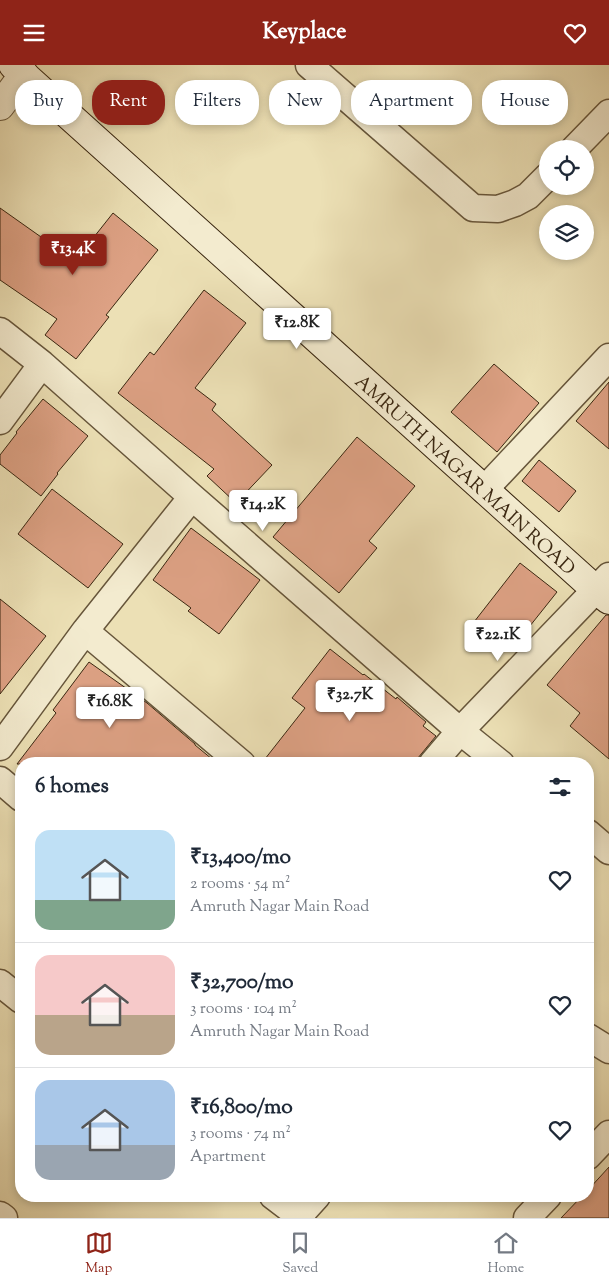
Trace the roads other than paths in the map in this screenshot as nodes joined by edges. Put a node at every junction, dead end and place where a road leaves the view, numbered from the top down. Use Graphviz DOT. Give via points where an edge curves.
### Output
graph roads {
  1 [pos="309,65"];
  2 [pos="18,69"];
  3 [pos="0,106"];
  4 [pos="609,113"];
  5 [pos="583,140"];
  6 [pos="539,185"];
  7 [pos="0,331"];
  8 [pos="609,357"];
  9 [pos="42,364"];
  10 [pos="0,421"];
  11 [pos="484,490"];
  12 [pos="192,497"];
  13 [pos="604,589"];
  14 [pos="85,631"];
  15 [pos="460,731"];
  16 [pos="0,747"];
  17 [pos="234,757"];
  18 [pos="438,757"];
  19 [pos="492,757"];
  20 [pos="0,780"];
  21 [pos="15,793"];
  22 [pos="594,838"];
  23 [pos="609,851"];
  24 [pos="0,983"];
  25 [pos="15,995"];
  26 [pos="594,1041"];
  27 [pos="609,1051"];
  28 [pos="609,1134"];
  29 [pos="594,1150"];
  30 [pos="281,1202"];
  31 [pos="312,1202"];
  32 [pos="542,1202"];
  33 [pos="0,1215"];
  34 [pos="301,1217"];
  35 [pos="4,1218"];
  36 [pos="527,1218"];
  1 -- 6 [label="street" via="473,208 498,209 528,196"];
  2 -- 3 [label="main road"];
  2 -- 11 [label="main road, AMRUTH NAGAR MAIN ROAD"];
  4 -- 5 [label="street"];
  7 -- 9 [label="street"];
  8 -- 11 [label="street"];
  9 -- 10 [label="street"];
  9 -- 12 [label="street"];
  11 -- 13 [label="main road, AMRUTH NAGAR MAIN ROAD"];
  12 -- 14 [label="street"];
  12 -- 15 [label="street"];
  13 -- 15 [label="street"];
  14 -- 16 [label="street"];
  14 -- 17 [label="street"];
  15 -- 18 [label="street"];
  15 -- 19 [label="street"];
  20 -- 21 [label="street"];
  22 -- 23 [label="street"];
  24 -- 25 [label="street"];
  26 -- 27 [label="street"];
  28 -- 29 [label="street"];
  30 -- 34 [label="street"];
  31 -- 34 [label="street"];
  32 -- 36 [label="street"];
  33 -- 35 [label="street"];
}
